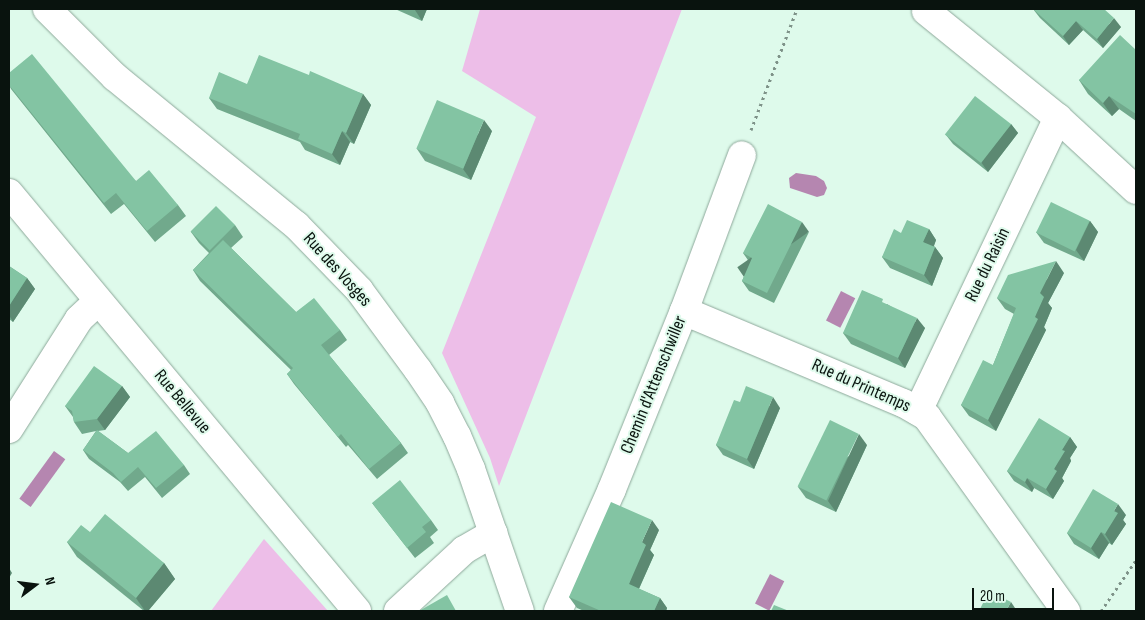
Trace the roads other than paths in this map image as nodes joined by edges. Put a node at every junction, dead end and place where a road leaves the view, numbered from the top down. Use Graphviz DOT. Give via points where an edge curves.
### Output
graph roads {
  1 [pos="46,9"];
  2 [pos="926,11"];
  3 [pos="1058,118"];
  4 [pos="742,155"];
  5 [pos="1136,190"];
  6 [pos="9,193"];
  7 [pos="98,301"];
  8 [pos="684,311"];
  9 [pos="918,411"];
  10 [pos="9,429"];
  11 [pos="493,533"];
  12 [pos="357,611"];
  13 [pos="398,611"];
  14 [pos="520,611"];
  15 [pos="558,611"];
  16 [pos="1066,611"];
  1 -- 11 [label="street, Rue des Vosges" via="115,77 296,225 359,290 440,403 471,469"];
  2 -- 3 [label="street"];
  3 -- 5 [label="street"];
  3 -- 9 [label="street, Rue du Raisin"];
  4 -- 8 [label="street, Chemin d'Attenschwiller"];
  6 -- 7 [label="street, Rue Bellevue"];
  7 -- 10 [label="street" via="79,319"];
  7 -- 12 [label="street, Rue Bellevue"];
  8 -- 9 [label="street, Rue du Printemps"];
  8 -- 15 [label="street, Chemin d'Attenschwiller"];
  9 -- 16 [label="street, Rue du Printemps" via="937,429"];
  11 -- 13 [label="street" via="464,550"];
  11 -- 14 [label="street, Rue des Vosges"];
}
